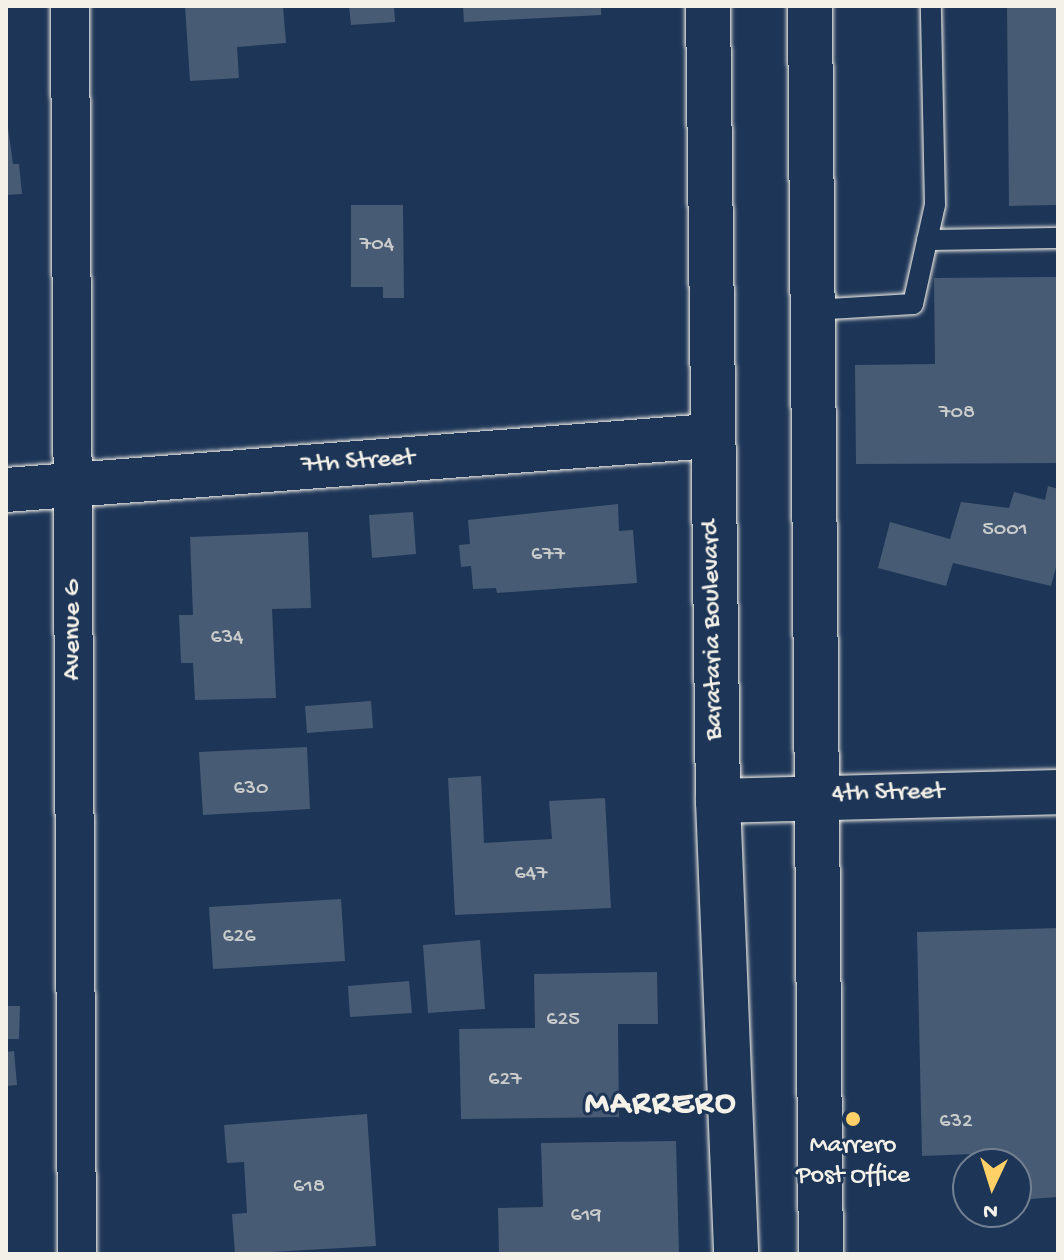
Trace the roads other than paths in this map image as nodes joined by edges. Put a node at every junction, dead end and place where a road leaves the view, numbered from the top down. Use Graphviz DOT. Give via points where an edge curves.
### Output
graph roads {
  1 [pos="70,6"];
  2 [pos="708,6"];
  3 [pos="810,6"];
  4 [pos="931,6"];
  5 [pos="1058,238"];
  6 [pos="927,240"];
  7 [pos="812,310"];
  8 [pos="710,436"];
  9 [pos="73,485"];
  10 [pos="6,490"];
  11 [pos="1058,792"];
  12 [pos="814,795"];
  13 [pos="718,801"];
  14 [pos="77,1254"];
  15 [pos="736,1254"];
  16 [pos="821,1254"];
  1 -- 9 [label="street, Avenue G"];
  2 -- 8 [label="main road, Barataria Boulevard"];
  3 -- 7 [label="main road"];
  4 -- 6 [label="lane" via="935,205"];
  5 -- 6 [label="lane"];
  6 -- 7 [label="lane" via="913,304"];
  7 -- 12 [label="main road"];
  8 -- 9 [label="main road, 7th Street"];
  8 -- 13 [label="main road, Barataria Boulevard"];
  9 -- 10 [label="main road, 7th Street"];
  9 -- 14 [label="street, Avenue G"];
  11 -- 12 [label="main road, 4th Street"];
  12 -- 13 [label="main road, 4th Street"];
  12 -- 16 [label="main road"];
  13 -- 15 [label="main road, Barataria Boulevard"];
}
